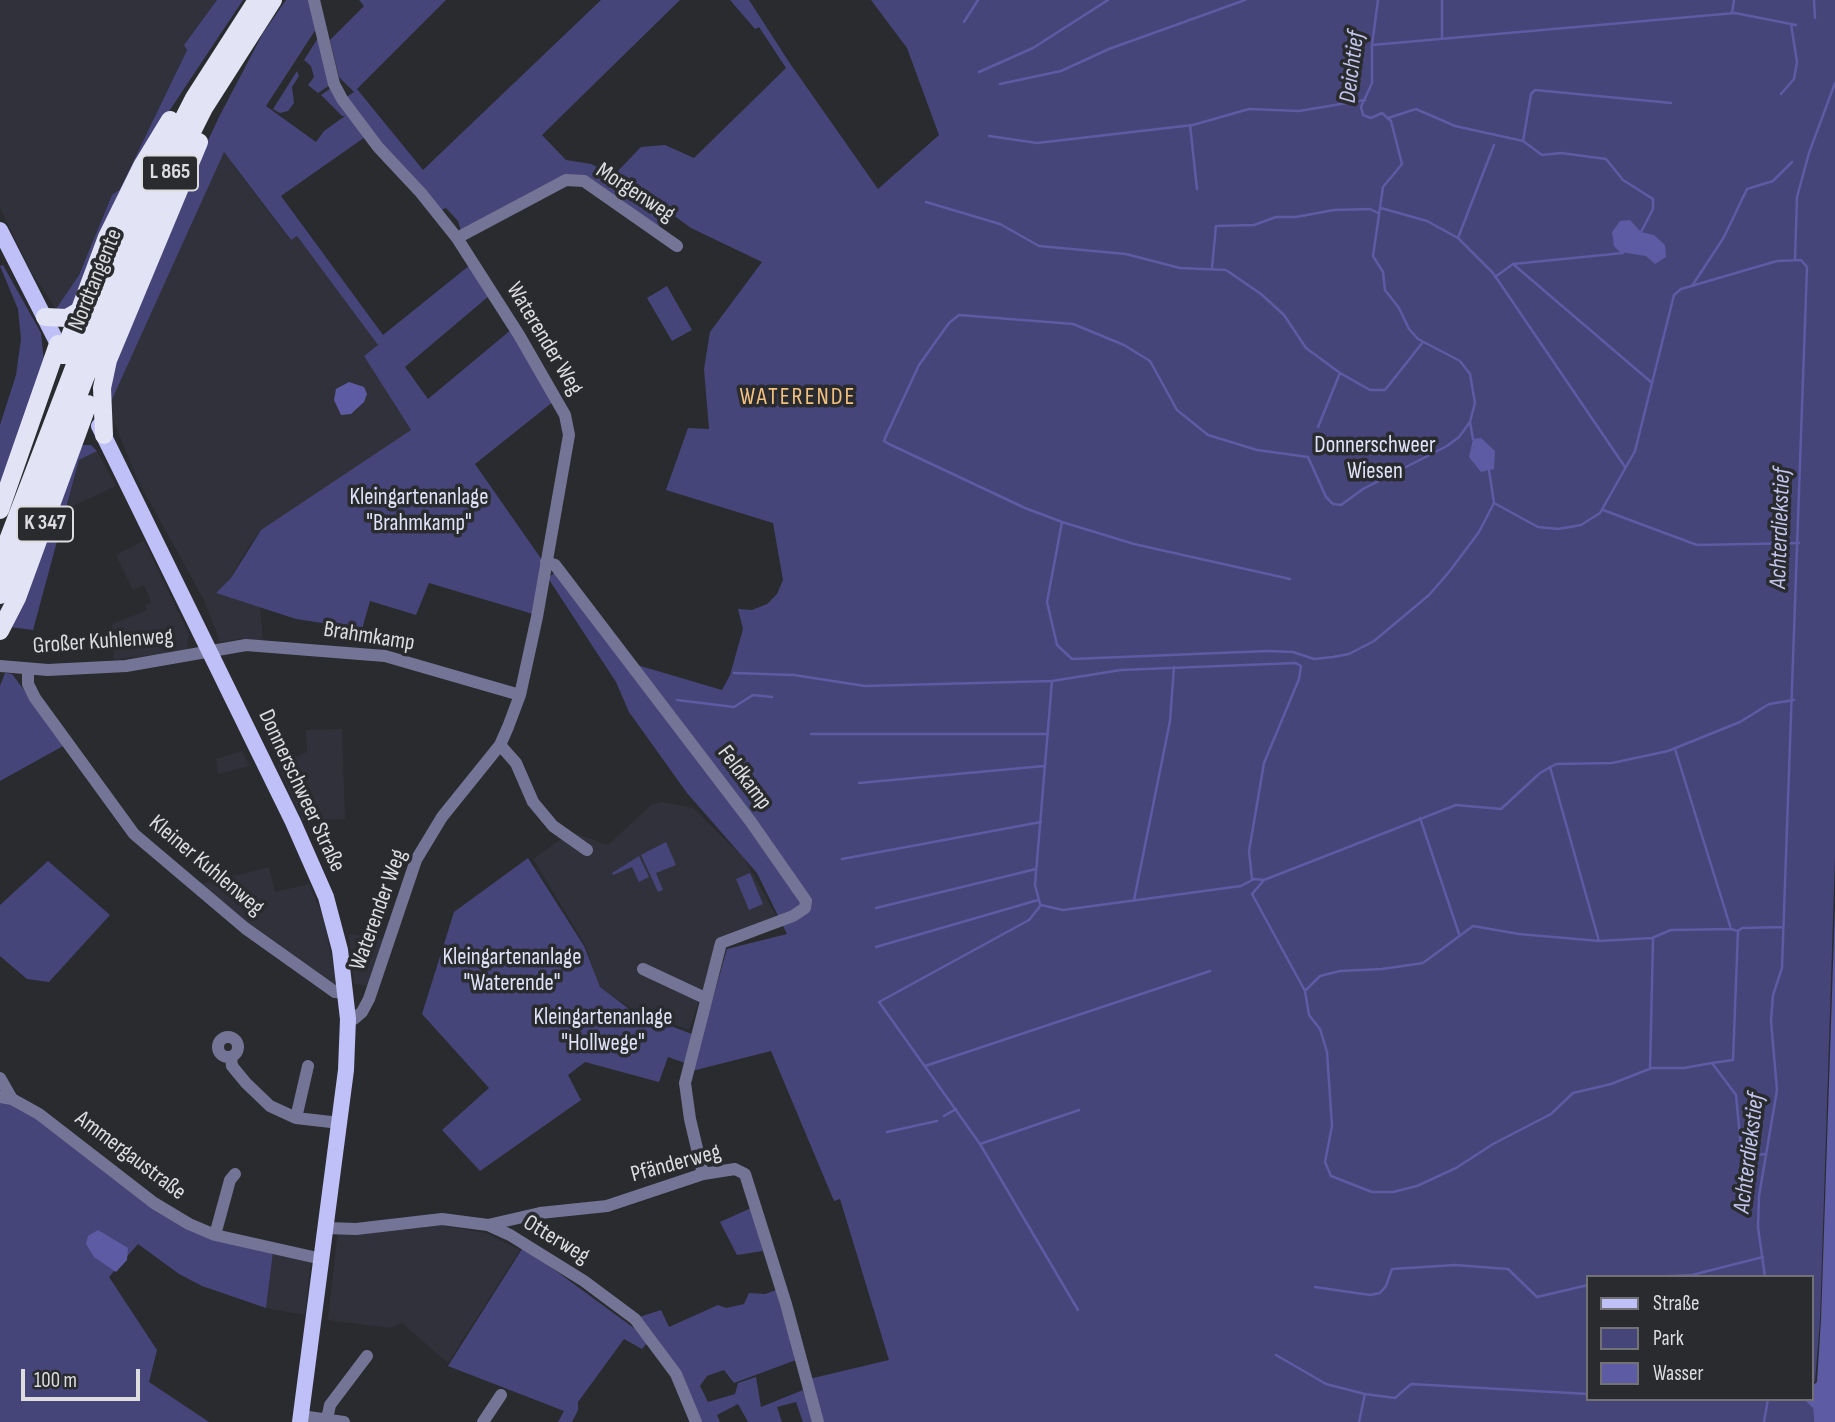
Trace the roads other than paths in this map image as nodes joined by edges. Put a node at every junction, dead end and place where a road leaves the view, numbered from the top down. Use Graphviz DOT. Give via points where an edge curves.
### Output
graph roads {
  1 [pos="314,0"];
  2 [pos="264,1"];
  3 [pos="0,230"];
  4 [pos="457,238"];
  5 [pos="677,246"];
  6 [pos="45,317"];
  7 [pos="91,321"];
  8 [pos="60,350"];
  9 [pos="104,373"];
  10 [pos="75,376"];
  11 [pos="47,383"];
  12 [pos="88,404"];
  13 [pos="62,438"];
  14 [pos="105,439"];
  15 [pos="0,510"];
  16 [pos="0,561"];
  17 [pos="546,562"];
  18 [pos="0,595"];
  19 [pos="0,632"];
  20 [pos="208,652"];
  21 [pos="0,666"];
  22 [pos="28,669"];
  23 [pos="520,695"];
  24 [pos="500,745"];
  25 [pos="587,850"];
  26 [pos="643,969"];
  27 [pos="346,993"];
  28 [pos="705,999"];
  29 [pos="348,1019"];
  30 [pos="231,1057"];
  31 [pos="308,1066"];
  32 [pos="0,1078"];
  33 [pos="6,1098"];
  34 [pos="296,1118"];
  35 [pos="340,1123"];
  36 [pos="234,1174"];
  37 [pos="703,1174"];
  38 [pos="488,1225"];
  39 [pos="326,1228"];
  40 [pos="215,1235"];
  41 [pos="321,1259"];
  42 [pos="367,1356"];
  43 [pos="500,1395"];
  44 [pos="301,1419"];
  45 [pos="327,1419"];
  46 [pos="344,1422"];
  47 [pos="483,1422"];
  48 [pos="696,1422"];
  49 [pos="818,1422"];
  1 -- 4 [label="street, Waterender Weg" via="334,84 342,99 377,147"];
  2 -- 7 [label="highway, Nordtangente / L 865"];
  2 -- 7 [label="highway" via="232,27 142,166 107,237"];
  2 -- 9 [label="highway" via="254,40 183,175"];
  3 -- 6 [label="main road, Donnerschweer Straße"];
  4 -- 5 [label="street, Morgenweg" via="566,180 583,181"];
  4 -- 17 [label="street, Waterender Weg" via="565,415 568,449"];
  6 -- 7 [label="highway"];
  6 -- 8 [label="main road, Donnerschweer Straße"];
  7 -- 8 [label="highway"];
  7 -- 13 [label="highway, Nordtangente / K 347"];
  8 -- 10 [label="main road, Donnerschweer Straße"];
  8 -- 11 [label="highway, K 347"];
  9 -- 10 [label="highway" via="93,378"];
  9 -- 14 [label="highway"];
  10 -- 11 [label="highway"];
  10 -- 12 [label="main road, Donnerschweer Straße"];
  11 -- 15 [label="highway, K 347"];
  12 -- 13 [label="highway, K 347"];
  12 -- 14 [label="main road, Donnerschweer Straße"];
  13 -- 14 [label="highway"];
  13 -- 16 [label="highway, Nordtangente / K 347"];
  13 -- 18 [label="highway, Nordtangente / K 347"];
  13 -- 19 [label="highway, K 347" via="17,598"];
  14 -- 20 [label="main road, Donnerschweer Straße"];
  17 -- 23 [label="street, Waterender Weg"];
  17 -- 28 [label="street, Feldkamp" via="555,565 806,901 801,912 721,943"];
  20 -- 22 [label="street, Großer Kuhlenweg" via="126,666"];
  20 -- 23 [label="street, Brahmkamp" via="246,645 357,652"];
  20 -- 27 [label="main road, Donnerschweer Straße" via="319,881 336,931"];
  21 -- 22 [label="street, Großer Kuhlenweg"];
  22 -- 27 [label="street, Kleiner Kuhlenweg" via="28,684 35,698 134,834 245,928 335,992"];
  23 -- 24 [label="street, Waterender Weg"];
  24 -- 25 [label="street" via="516,763 533,802 553,826"];
  24 -- 29 [label="street, Waterender Weg" via="442,817 416,860 369,999 362,1012"];
  26 -- 28 [label="street"];
  27 -- 29 [label="main road, Donnerschweer Straße"];
  28 -- 37 [label="street, Feldkamp" via="685,1083"];
  29 -- 35 [label="main road, Donnerschweer Straße"];
  30 -- 34 [label="street" via="232,1066 246,1083 271,1106"];
  31 -- 34 [label="street"];
  32 -- 33 [label="street"];
  33 -- 40 [label="street, Ammergaustraße" via="39,1114 154,1203"];
  34 -- 35 [label="street"];
  35 -- 39 [label="main road, Donnerschweer Straße"];
  36 -- 40 [label="street"];
  37 -- 38 [label="street, Pfänderweg" via="607,1206 540,1213"];
  37 -- 49 [label="street, Pfänderweg" via="735,1169 745,1174"];
  38 -- 39 [label="street, Otterweg" via="442,1219"];
  38 -- 48 [label="street, Otterweg" via="549,1258 635,1319 676,1374"];
  39 -- 41 [label="main road, Donnerschweer Straße"];
  40 -- 41 [label="street, Ammergaustraße"];
  41 -- 44 [label="main road, Donnerschweer Straße"];
  42 -- 45 [label="street" via="330,1405"];
  43 -- 47 [label="street"];
  44 -- 45 [label="street"];
  45 -- 46 [label="street"];
}
